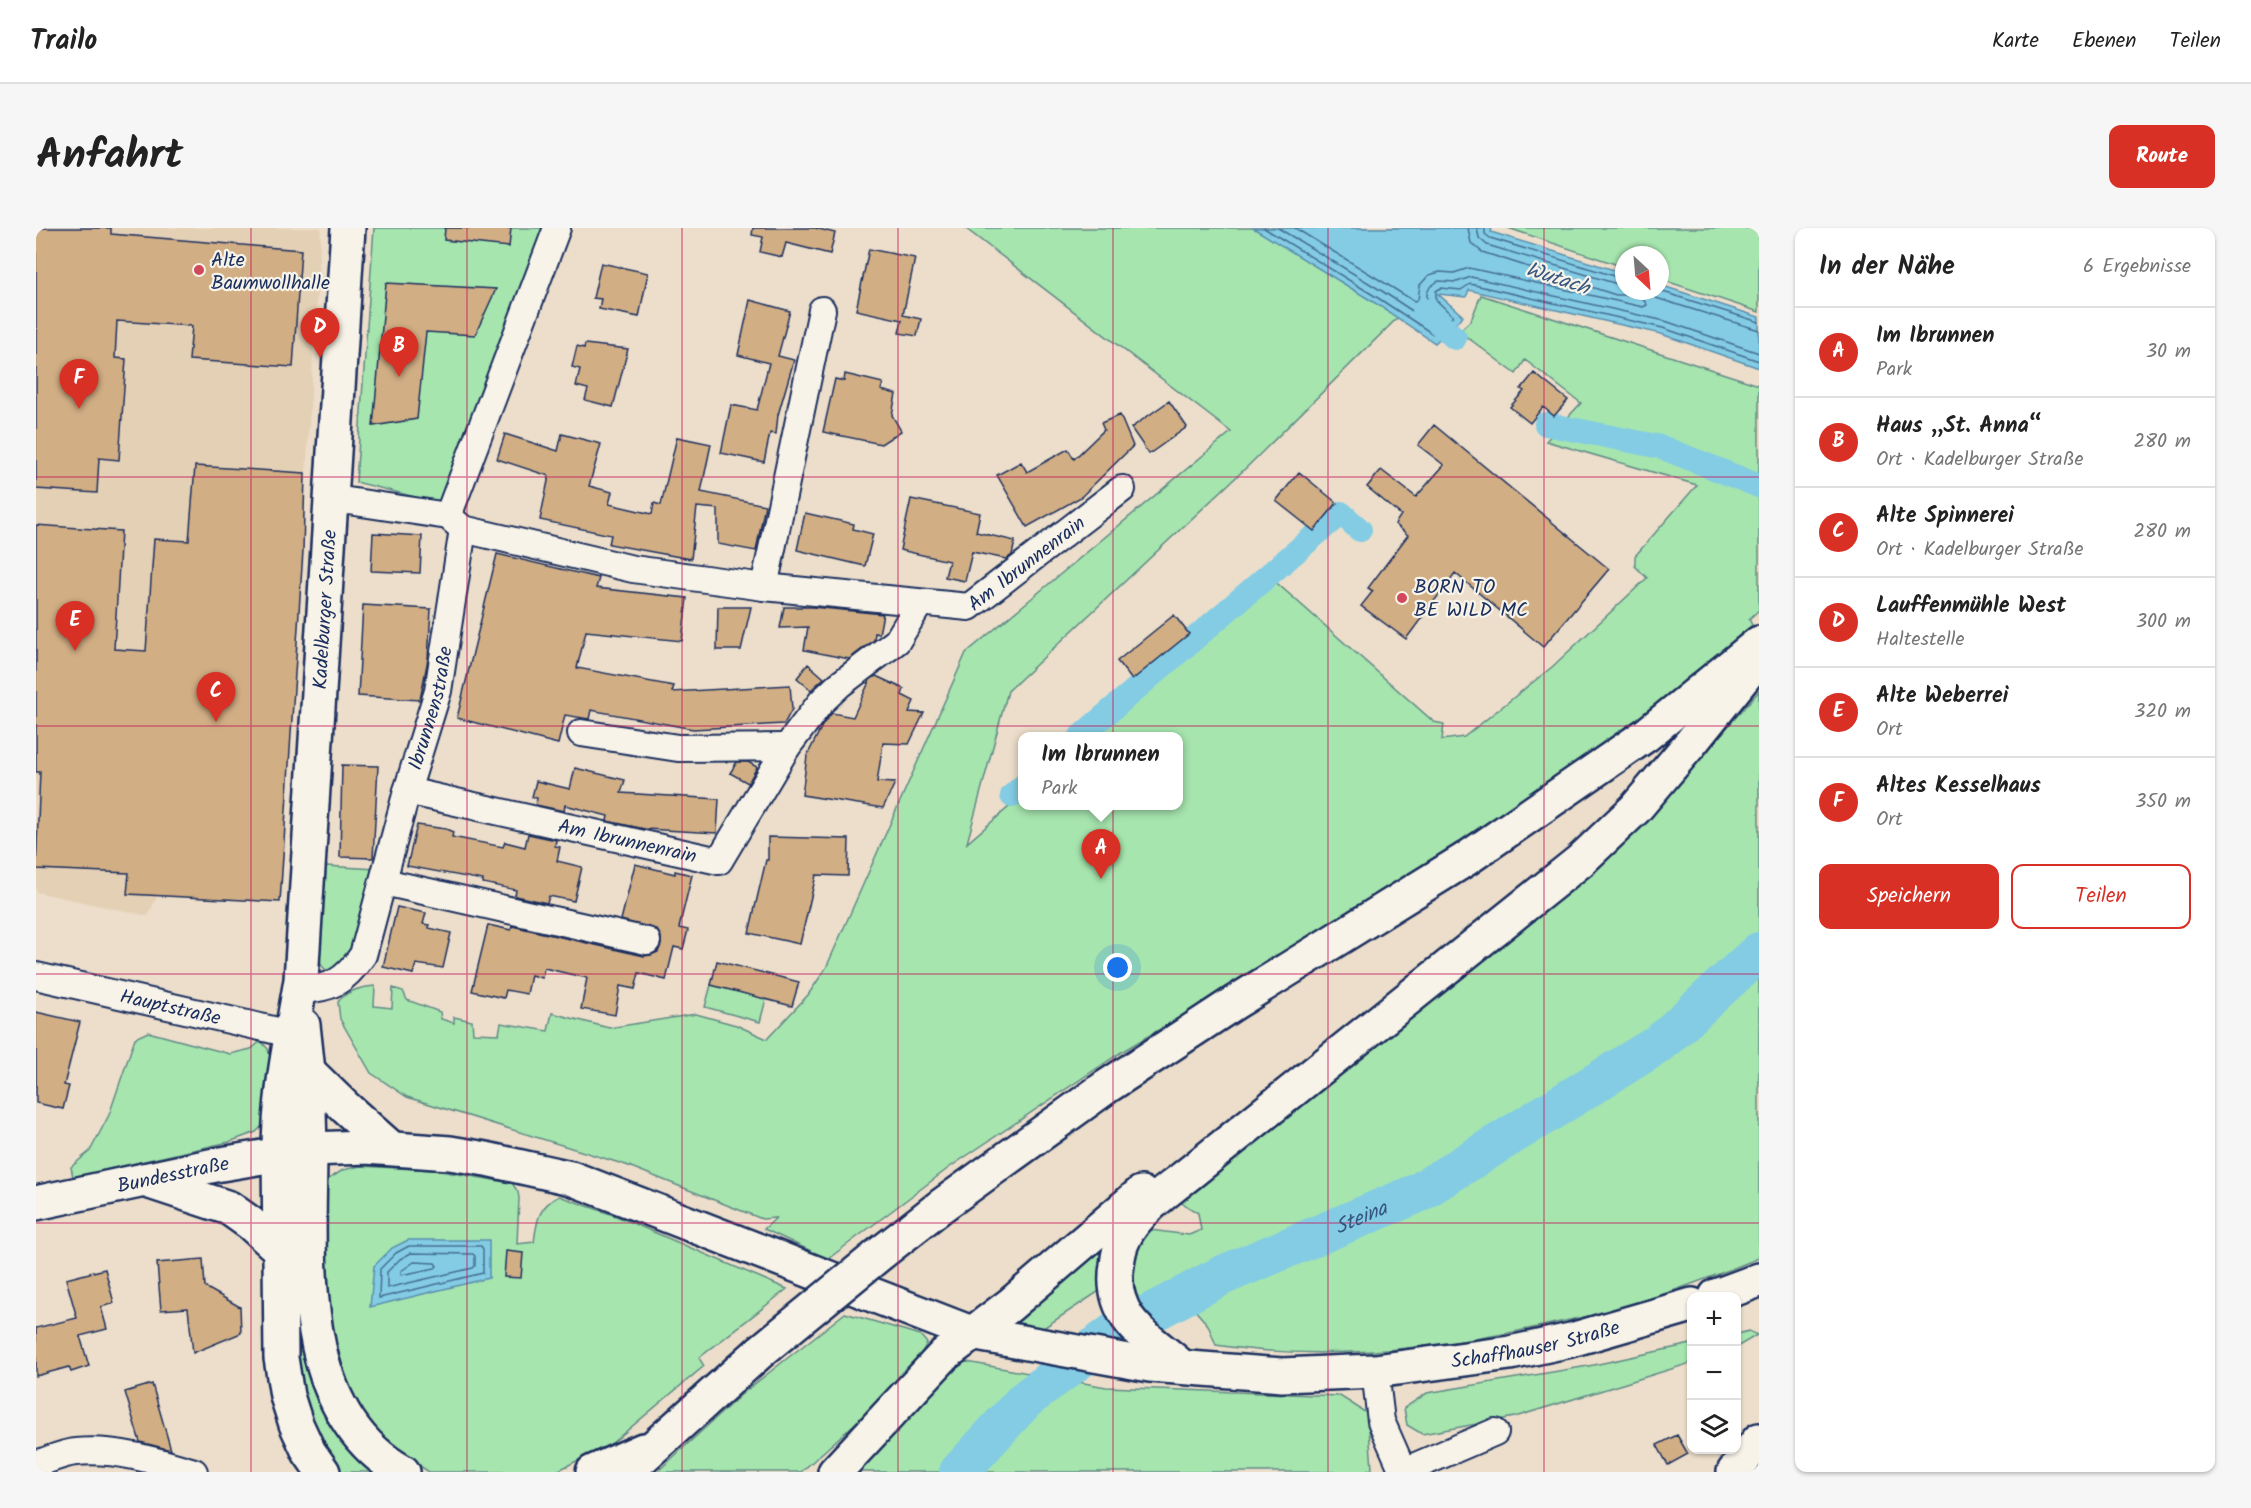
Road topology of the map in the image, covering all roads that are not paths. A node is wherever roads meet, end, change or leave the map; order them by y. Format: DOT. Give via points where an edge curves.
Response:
graph roads {
  1 [pos="348,228"];
  2 [pos="557,228"];
  3 [pos="822,310"];
  4 [pos="1122,489"];
  5 [pos="331,502"];
  6 [pos="456,523"];
  7 [pos="764,586"];
  8 [pos="920,603"];
  9 [pos="1759,643"];
  10 [pos="1759,657"];
  11 [pos="580,733"];
  12 [pos="787,747"];
  13 [pos="407,791"];
  14 [pos="384,882"];
  15 [pos="1519,908"];
  16 [pos="647,941"];
  17 [pos="36,976"];
  18 [pos="299,990"];
  19 [pos="298,1035"];
  20 [pos="308,1071"];
  21 [pos="391,1148"];
  22 [pos="295,1151"];
  23 [pos="144,1180"];
  24 [pos="36,1203"];
  25 [pos="280,1250"];
  26 [pos="1759,1280"];
  27 [pos="1727,1292"];
  28 [pos="1759,1306"];
  29 [pos="1741,1307"];
  30 [pos="1687,1308"];
  31 [pos="971,1333"];
  32 [pos="1166,1361"];
  33 [pos="1375,1371"];
  34 [pos="1495,1432"];
  35 [pos="1759,1440"];
  36 [pos="656,1444"];
  37 [pos="36,1464"];
  38 [pos="194,1472"];
  39 [pos="322,1472"];
  40 [pos="403,1472"];
  41 [pos="593,1472"];
  42 [pos="626,1472"];
  43 [pos="835,1472"];
  44 [pos="1402,1472"];
  45 [pos="1734,1472"];
  1 -- 5 [label="main road, Kadelburger Straße"];
  2 -- 6 [label="street, Ibrunnenstraße"];
  3 -- 7 [label="street"];
  4 -- 8 [label="street, Am Ibrunnenrain" via="969,607"];
  5 -- 6 [label="street, Am Ibrunnenrain" via="348,501"];
  5 -- 18 [label="main road, Kadelburger Straße"];
  6 -- 7 [label="street, Am Ibrunnenrain" via="633,568"];
  6 -- 13 [label="street, Ibrunnenstraße" via="438,691"];
  7 -- 8 [label="street, Am Ibrunnenrain"];
  8 -- 12 [label="street, Am Ibrunnenrain" via="897,641 821,702"];
  9 -- 36 [label="main road, bridge" via="1646,735 1466,859 1106,1087 941,1206 827,1296"];
  10 -- 15 [label="main road" via="1635,809 1580,861"];
  11 -- 12 [label="street" via="678,748"];
  12 -- 13 [label="street, Am Ibrunnenrain" via="719,861"];
  13 -- 14 [label="street, Ibrunnenstraße"];
  14 -- 16 [label="street"];
  14 -- 18 [label="street, Ibrunnenstraße" via="363,956 352,971 321,989"];
  15 -- 31 [label="main road" via="1399,988"];
  15 -- 32 [label="main road" via="1154,1202 1135,1223 1124,1238 1115,1278 1119,1298 1127,1317"];
  17 -- 19 [label="street, Hauptstraße"];
  18 -- 19 [label="main road, Kadelburger Straße"];
  19 -- 20 [label="main road, Kadelburger Straße"];
  19 -- 22 [label="main road, Kadelburger Straße" via="281,1100"];
  20 -- 21 [label="main road"];
  20 -- 22 [label="main road, Kadelburger Straße"];
  21 -- 22 [label="main road, Bundesstraße" via="347,1146"];
  21 -- 31 [label="main road, Bundesstraße" via="486,1159 571,1178"];
  22 -- 23 [label="main road, Bundesstraße"];
  22 -- 25 [label="main road"];
  22 -- 40 [label="main road" via="315,1332 324,1370 340,1405 363,1440"];
  23 -- 24 [label="main road, Bundesstraße"];
  23 -- 25 [label="main road" via="229,1208"];
  25 -- 39 [label="main road" via="281,1358 287,1396 296,1424"];
  26 -- 27 [label="main road"];
  28 -- 29 [label="main road"];
  30 -- 33 [label="main road, Schaffhauser Straße" via="1510,1353"];
  31 -- 32 [label="main road, Schaffhauser Straße"];
  31 -- 43 [label="main road" via="944,1355"];
  32 -- 33 [label="main road, Schaffhauser Straße" via="1282,1375"];
  33 -- 44 [label="street" via="1381,1422"];
  34 -- 44 [label="street"];
  35 -- 45 [label="main road"];
  36 -- 41 [label="main road"];
  36 -- 42 [label="main road"];
  37 -- 38 [label="street" via="73,1452 99,1451"];
}
